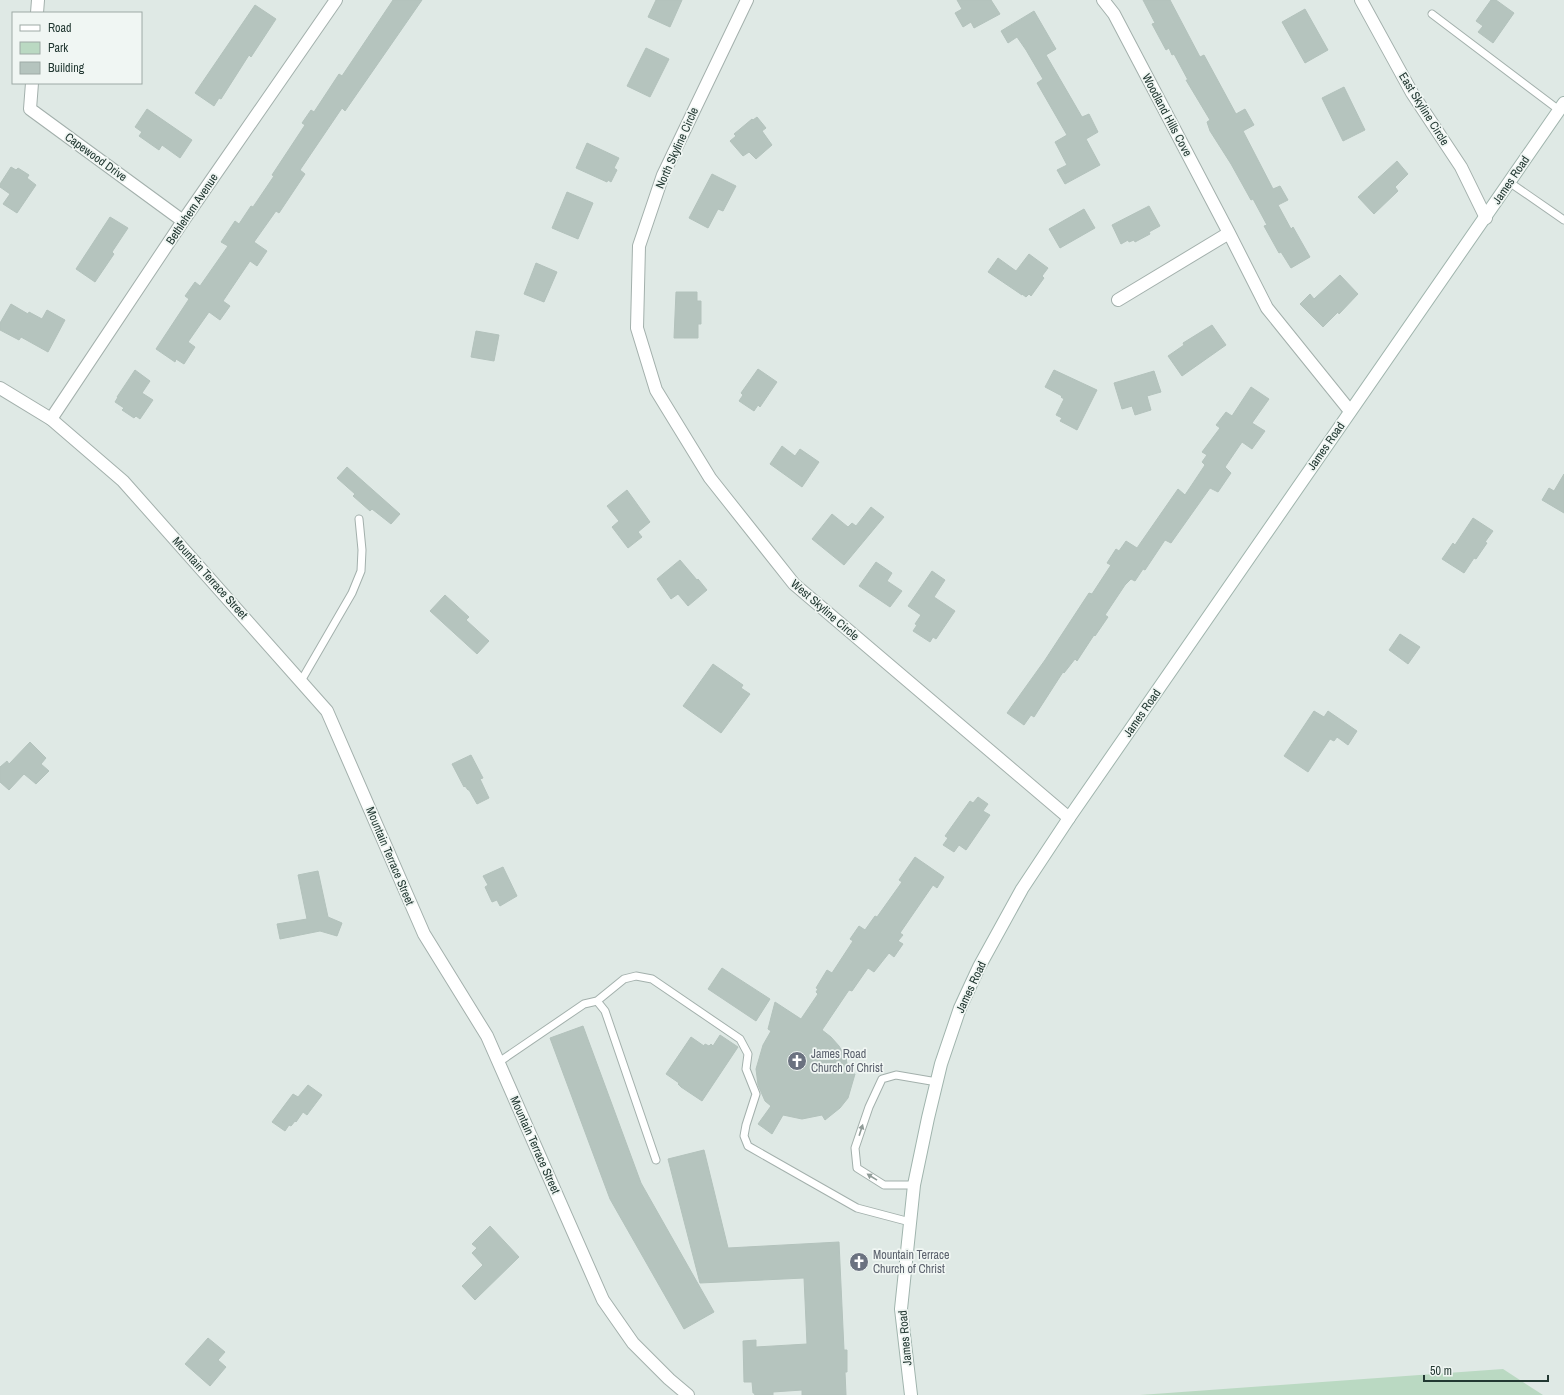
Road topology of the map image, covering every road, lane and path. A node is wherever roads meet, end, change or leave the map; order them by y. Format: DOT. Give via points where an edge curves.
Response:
graph roads {
  1 [pos="38,0"];
  2 [pos="336,0"];
  3 [pos="747,0"];
  4 [pos="1103,0"];
  5 [pos="1361,0"];
  6 [pos="37,12"];
  7 [pos="1432,14"];
  8 [pos="32,84"];
  9 [pos="1561,106"];
  10 [pos="1509,182"];
  11 [pos="1486,218"];
  12 [pos="1564,220"];
  13 [pos="183,222"];
  14 [pos="1229,233"];
  15 [pos="1118,300"];
  16 [pos="637,328"];
  17 [pos="0,388"];
  18 [pos="1350,411"];
  19 [pos="51,419"];
  20 [pos="359,519"];
  21 [pos="301,681"];
  22 [pos="1069,818"];
  23 [pos="597,1001"];
  24 [pos="499,1062"];
  25 [pos="937,1082"];
  26 [pos="656,1160"];
  27 [pos="914,1185"];
  28 [pos="910,1222"];
  29 [pos="688,1395"];
  30 [pos="910,1395"];
  1 -- 6 [label="street"];
  2 -- 13 [label="street, Bethlehem Avenue"];
  3 -- 16 [label="street, North Skyline Circle" via="663,175 639,246"];
  4 -- 14 [label="street, Woodland Hills Cove" via="1114,14"];
  5 -- 11 [label="street, East Skyline Circle" via="1412,93 1461,167"];
  7 -- 9 [label="lane"];
  8 -- 13 [label="street, Capewood Drive" via="30,109"];
  9 -- 10 [label="street, James Road"];
  10 -- 11 [label="street, James Road"];
  10 -- 12 [label="lane"];
  11 -- 18 [label="street, James Road"];
  13 -- 19 [label="street, Bethlehem Avenue"];
  14 -- 15 [label="street"];
  14 -- 18 [label="street, Woodland Hills Cove" via="1267,308"];
  16 -- 22 [label="street, West Skyline Circle" via="656,390 685,438 710,478 794,584"];
  17 -- 19 [label="street, Mountain Terrace Street"];
  18 -- 22 [label="street, James Road"];
  19 -- 21 [label="street, Mountain Terrace Street" via="123,481"];
  20 -- 21 [label="lane" via="361,571 352,593"];
  21 -- 24 [label="street, Mountain Terrace Street" via="327,711 424,934 487,1036"];
  22 -- 25 [label="street, James Road" via="1022,889 979,967 960,1008"];
  23 -- 24 [label="lane" via="584,1004"];
  23 -- 26 [label="lane" via="605,1011"];
  23 -- 28 [label="lane" via="624,979 636,976 652,979 740,1039 748,1054 746,1068 756,1094 744,1136 748,1146 857,1208"];
  24 -- 29 [label="street, Mountain Terrace Street" via="603,1300 633,1343 668,1379"];
  25 -- 27 [label="street, James Road"];
  27 -- 25 [label="lane, one-way" via="884,1185 857,1168 855,1148 869,1107 882,1080 896,1075"];
  27 -- 28 [label="street, James Road"];
  28 -- 30 [label="street, James Road" via="901,1309"];
}
